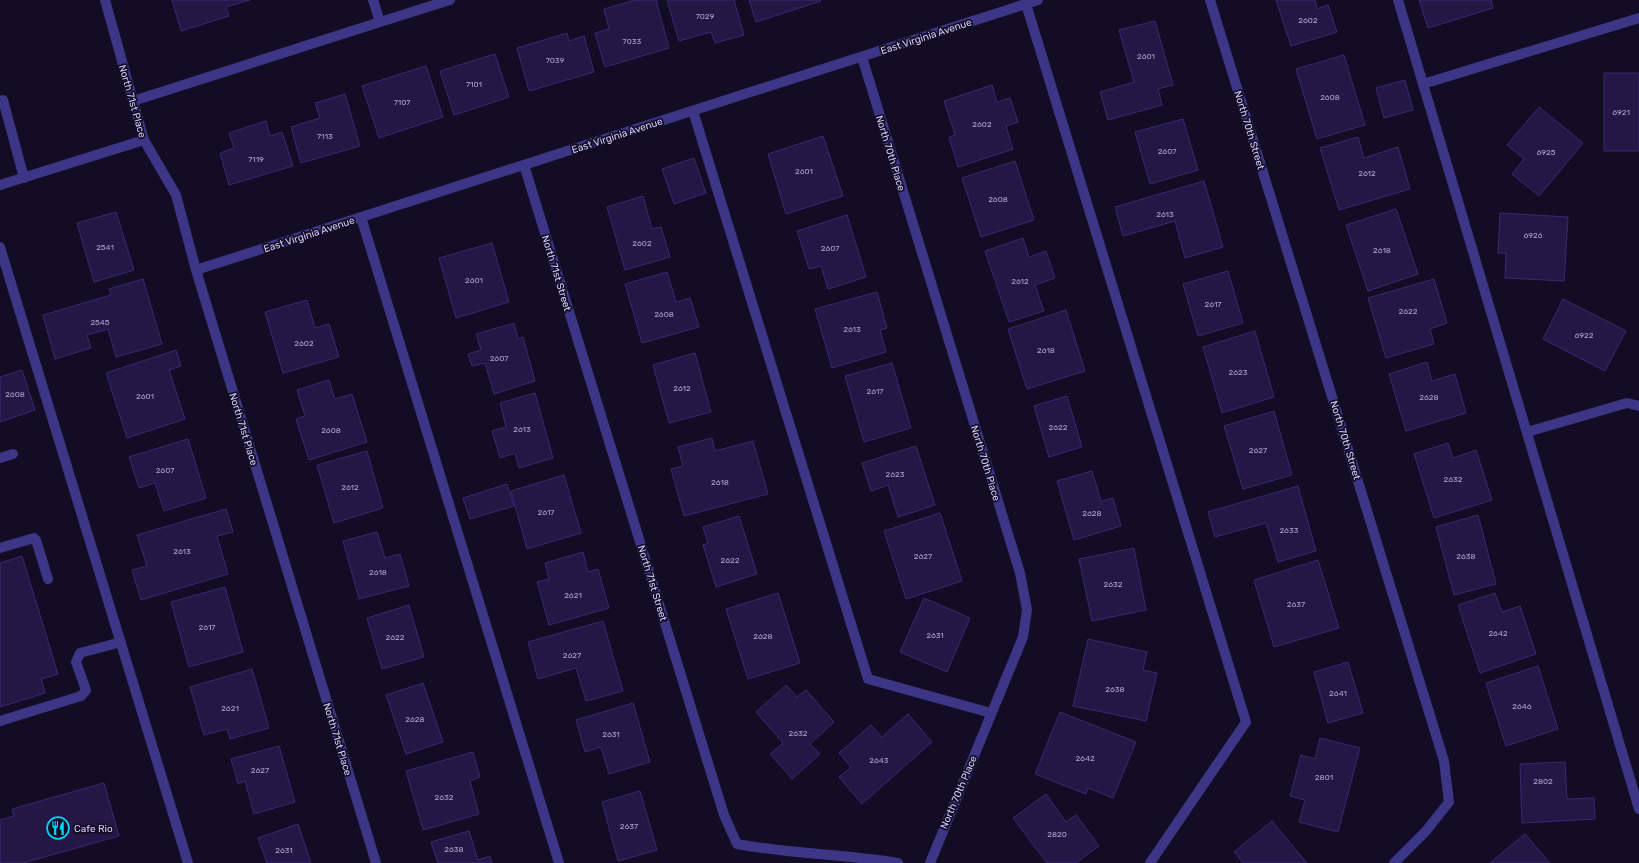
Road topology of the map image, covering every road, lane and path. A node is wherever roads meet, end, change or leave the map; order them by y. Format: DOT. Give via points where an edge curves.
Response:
graph roads {
  1 [pos="105,0"];
  2 [pos="373,0"];
  3 [pos="450,0"];
  4 [pos="1038,0"];
  5 [pos="1210,0"];
  6 [pos="1398,0"];
  7 [pos="1026,4"];
  8 [pos="1639,18"];
  9 [pos="380,22"];
  10 [pos="862,57"];
  11 [pos="1423,84"];
  12 [pos="3,100"];
  13 [pos="132,101"];
  14 [pos="693,111"];
  15 [pos="144,140"];
  16 [pos="524,165"];
  17 [pos="24,178"];
  18 [pos="0,185"];
  19 [pos="361,217"];
  20 [pos="0,247"];
  21 [pos="196,270"];
  22 [pos="1639,406"];
  23 [pos="1527,432"];
  24 [pos="13,454"];
  25 [pos="0,458"];
  26 [pos="0,548"];
  27 [pos="48,579"];
  28 [pos="121,642"];
  29 [pos="991,714"];
  30 [pos="0,721"];
  31 [pos="1639,809"];
  32 [pos="188,863"];
  33 [pos="376,863"];
  34 [pos="558,863"];
  35 [pos="898,863"];
  36 [pos="930,863"];
  37 [pos="1150,863"];
  38 [pos="1394,863"];
  1 -- 13 [label="street, North 71st Place"];
  2 -- 9 [label="street"];
  3 -- 9 [label="street"];
  4 -- 7 [label="street, East Virginia Avenue"];
  5 -- 38 [label="street, North 70th Street" via="1444,760 1449,802 1426,831"];
  6 -- 11 [label="street"];
  7 -- 10 [label="street, East Virginia Avenue"];
  7 -- 37 [label="street" via="1246,722"];
  8 -- 11 [label="street"];
  9 -- 13 [label="street"];
  10 -- 14 [label="street, East Virginia Avenue"];
  10 -- 29 [label="street, North 70th Place" via="1020,573 1027,610 1023,637"];
  11 -- 23 [label="street"];
  12 -- 17 [label="street"];
  13 -- 15 [label="street, North 71st Place"];
  14 -- 16 [label="street, East Virginia Avenue"];
  14 -- 29 [label="street" via="868,679"];
  15 -- 17 [label="street"];
  15 -- 21 [label="street, North 71st Place" via="176,195"];
  16 -- 19 [label="street, East Virginia Avenue"];
  16 -- 35 [label="street, North 71st Street" via="722,807 737,844 767,850"];
  17 -- 18 [label="street"];
  19 -- 21 [label="street, East Virginia Avenue"];
  19 -- 34 [label="street"];
  20 -- 28 [label="street"];
  21 -- 33 [label="street, North 71st Place"];
  22 -- 23 [label="street" via="1627,403"];
  23 -- 31 [label="street"];
  24 -- 25 [label="street"];
  26 -- 27 [label="street" via="34,538"];
  28 -- 30 [label="street" via="80,653 76,662 86,690 81,696"];
  28 -- 32 [label="street"];
  29 -- 36 [label="street, North 70th Place"];
}
